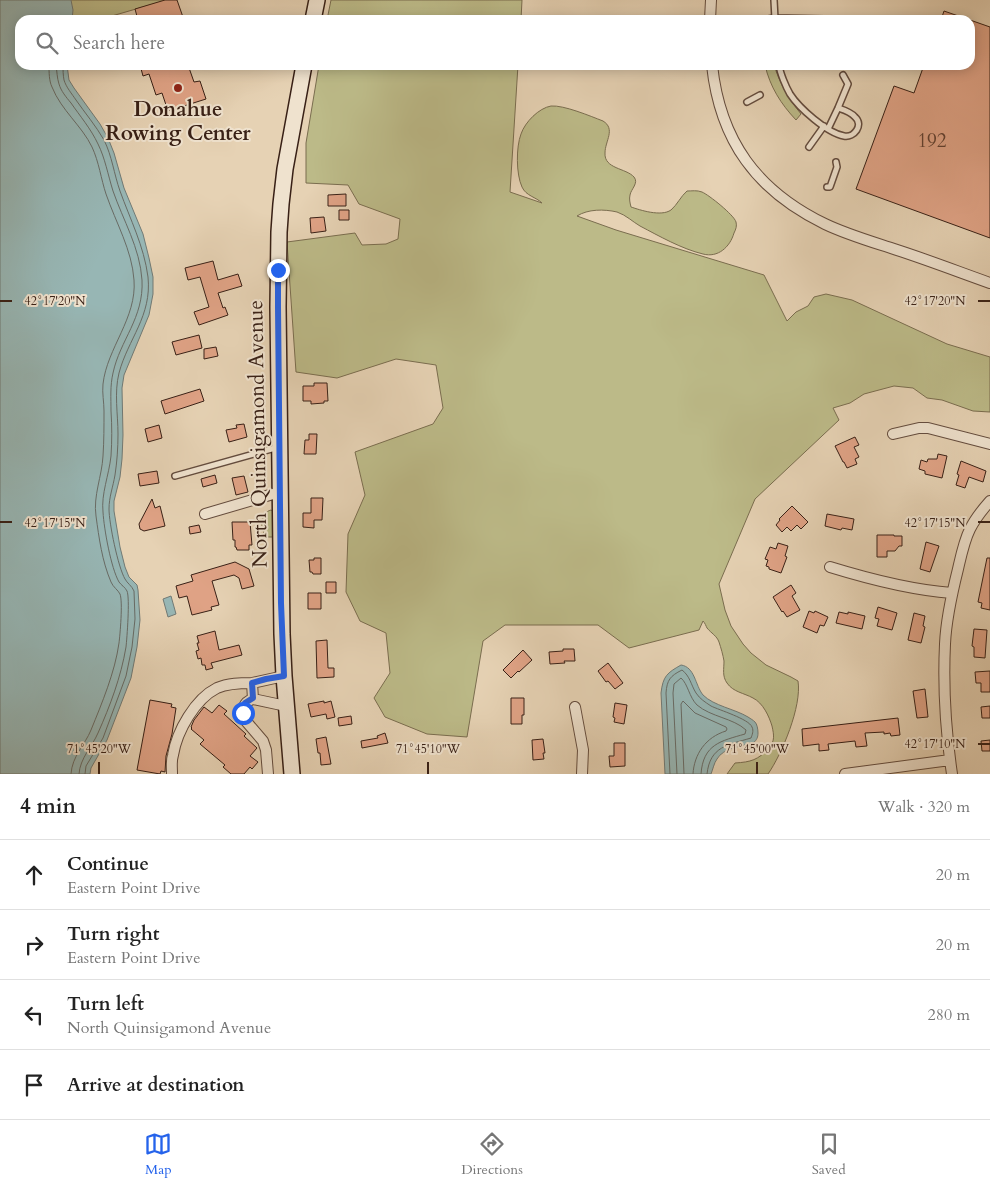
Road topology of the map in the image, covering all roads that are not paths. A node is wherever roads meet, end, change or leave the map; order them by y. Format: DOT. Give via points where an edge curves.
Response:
graph roads {
  1 [pos="317,0"];
  2 [pos="711,0"];
  3 [pos="774,0"];
  4 [pos="314,15"];
  5 [pos="710,15"];
  6 [pos="775,15"];
  7 [pos="303,70"];
  8 [pos="713,70"];
  9 [pos="779,70"];
  10 [pos="843,74"];
  11 [pos="760,95"];
  12 [pos="747,102"];
  13 [pos="838,108"];
  14 [pos="826,128"];
  15 [pos="809,147"];
  16 [pos="836,162"];
  17 [pos="827,188"];
  18 [pos="990,283"];
  19 [pos="893,434"];
  20 [pos="990,444"];
  21 [pos="279,447"];
  22 [pos="175,476"];
  23 [pos="280,492"];
  24 [pos="990,501"];
  25 [pos="205,514"];
  26 [pos="830,567"];
  27 [pos="952,594"];
  28 [pos="284,676"];
  29 [pos="252,683"];
  30 [pos="253,698"];
  31 [pos="286,706"];
  32 [pos="575,707"];
  33 [pos="950,760"];
  34 [pos="265,772"];
  35 [pos="172,774"];
  36 [pos="292,774"];
  37 [pos="582,774"];
  38 [pos="845,774"];
  39 [pos="952,774"];
  1 -- 4 [label="main road"];
  2 -- 5 [label="street"];
  3 -- 6 [label="lane"];
  7 -- 21 [label="main road, North Quinsigamond Avenue" via="285,170 280,222"];
  8 -- 18 [label="street" via="720,108 732,139 752,169 779,196 810,216 850,234"];
  9 -- 14 [label="lane" via="790,94 813,120"];
  10 -- 13 [label="lane" via="848,84"];
  11 -- 12 [label="lane"];
  13 -- 14 [label="lane"];
  13 -- 14 [label="lane" via="857,118 859,123 855,133 845,137"];
  14 -- 15 [label="lane"];
  16 -- 17 [label="lane" via="835,174"];
  19 -- 20 [label="street" via="928,428"];
  21 -- 22 [label="lane"];
  21 -- 23 [label="main road, North Quinsigamond Avenue"];
  23 -- 25 [label="street"];
  23 -- 28 [label="main road, North Quinsigamond Avenue"];
  24 -- 27 [label="street" via="970,530"];
  26 -- 27 [label="street"];
  27 -- 33 [label="street" via="945,643"];
  28 -- 29 [label="street"];
  28 -- 31 [label="main road, North Quinsigamond Avenue"];
  29 -- 30 [label="street"];
  29 -- 35 [label="street" via="228,684 218,688 195,708 178,738"];
  30 -- 31 [label="street"];
  30 -- 34 [label="street" via="244,705 243,717 263,741"];
  31 -- 36 [label="main road, North Quinsigamond Avenue"];
  32 -- 37 [label="street" via="583,750"];
  33 -- 38 [label="street"];
  33 -- 39 [label="street"];
}
